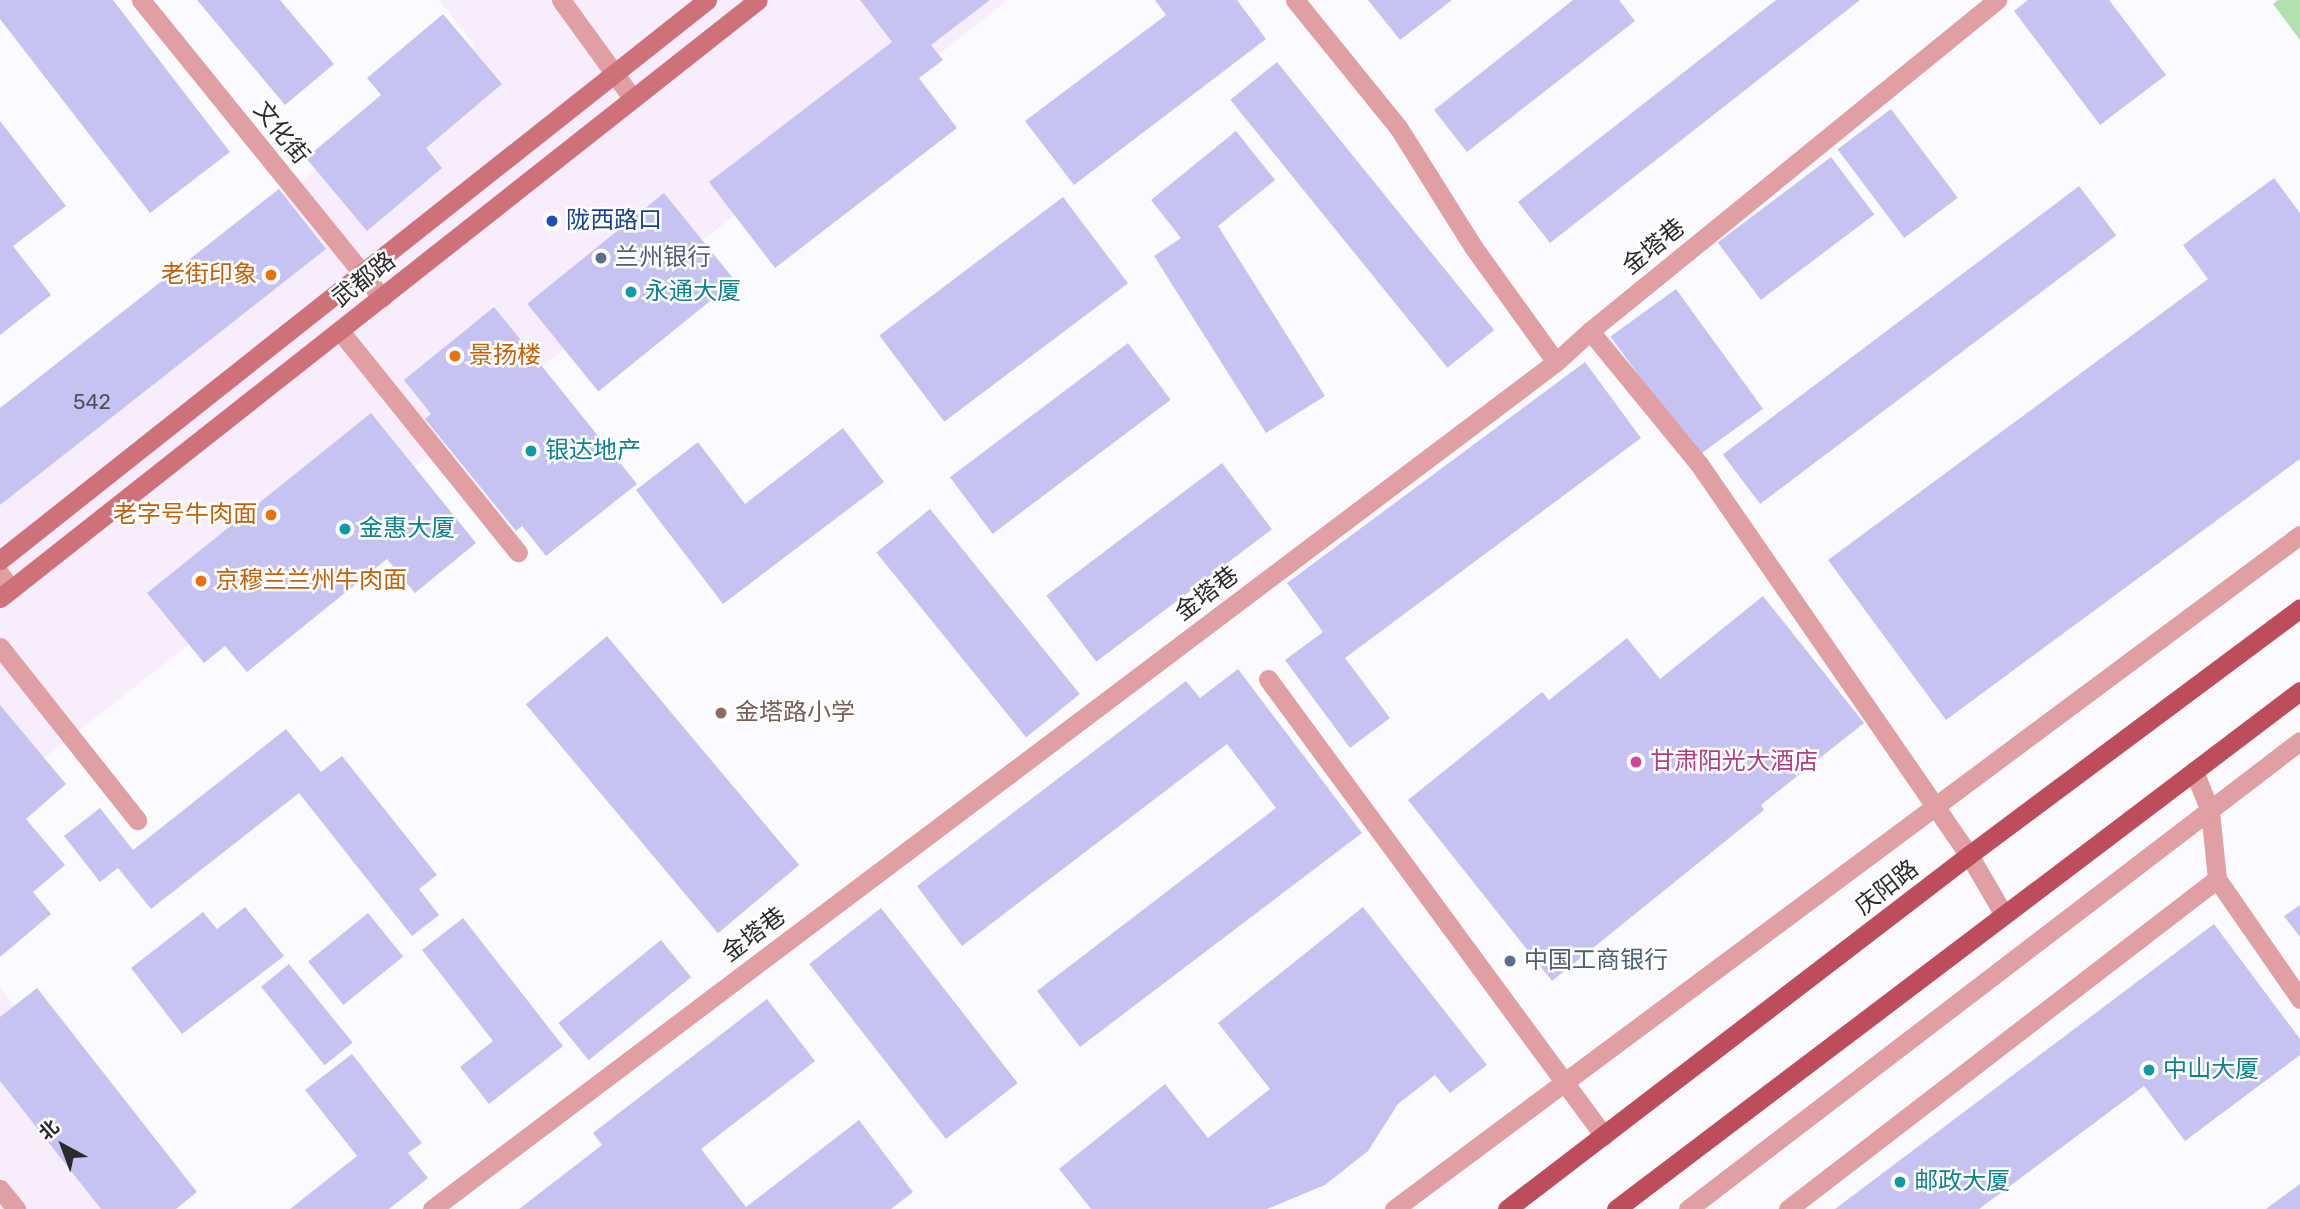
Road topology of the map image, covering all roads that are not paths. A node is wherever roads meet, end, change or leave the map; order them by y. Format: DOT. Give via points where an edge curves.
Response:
graph roads {
  1 [pos="141,0"];
  2 [pos="561,0"];
  3 [pos="707,0"];
  4 [pos="758,0"];
  5 [pos="1295,0"];
  6 [pos="1997,0"];
  7 [pos="613,75"];
  8 [pos="633,99"];
  9 [pos="363,273"];
  10 [pos="382,298"];
  11 [pos="340,331"];
  12 [pos="1590,331"];
  13 [pos="1556,362"];
  14 [pos="2300,535"];
  15 [pos="518,552"];
  16 [pos="0,560"];
  17 [pos="4,587"];
  18 [pos="2300,608"];
  19 [pos="0,647"];
  20 [pos="1268,679"];
  21 [pos="2300,691"];
  22 [pos="2300,741"];
  23 [pos="2194,771"];
  24 [pos="1935,806"];
  25 [pos="2210,811"];
  26 [pos="137,820"];
  27 [pos="1969,855"];
  28 [pos="2217,879"];
  29 [pos="2004,915"];
  30 [pos="2300,999"];
  31 [pos="1564,1082"];
  32 [pos="1604,1136"];
  33 [pos="0,1189"];
  34 [pos="16,1209"];
  35 [pos="432,1209"];
  36 [pos="1394,1209"];
  37 [pos="1507,1209"];
  38 [pos="1616,1209"];
  39 [pos="1688,1209"];
  40 [pos="1788,1209"];
  1 -- 9 [label="street, 文化街"];
  2 -- 7 [label="street"];
  3 -- 7 [label="main road, 武都路"];
  4 -- 8 [label="main road, 武都路"];
  5 -- 13 [label="street" via="1398,127 1474,248"];
  6 -- 12 [label="street, 金塔巷"];
  7 -- 8 [label="street"];
  7 -- 9 [label="main road, 武都路"];
  8 -- 10 [label="main road, 武都路"];
  9 -- 10 [label="street, 文化街"];
  9 -- 16 [label="main road, 武都路"];
  10 -- 11 [label="main road, 武都路"];
  11 -- 15 [label="street"];
  11 -- 17 [label="main road, 武都路"];
  12 -- 13 [label="street, 金塔巷"];
  12 -- 24 [label="street" via="1699,464"];
  13 -- 35 [label="street, 金塔巷"];
  14 -- 24 [label="street"];
  18 -- 27 [label="main road, 庆阳路"];
  19 -- 26 [label="street"];
  20 -- 31 [label="street"];
  21 -- 23 [label="main road"];
  22 -- 25 [label="street"];
  23 -- 25 [label="street"];
  23 -- 29 [label="main road"];
  24 -- 27 [label="street"];
  24 -- 31 [label="street"];
  25 -- 28 [label="street"];
  25 -- 39 [label="street"];
  27 -- 29 [label="street"];
  27 -- 32 [label="main road, 庆阳路"];
  28 -- 30 [label="street"];
  28 -- 40 [label="street"];
  29 -- 38 [label="main road"];
  31 -- 32 [label="street"];
  31 -- 36 [label="street"];
  32 -- 37 [label="main road, 庆阳路"];
  33 -- 34 [label="street"];
}
